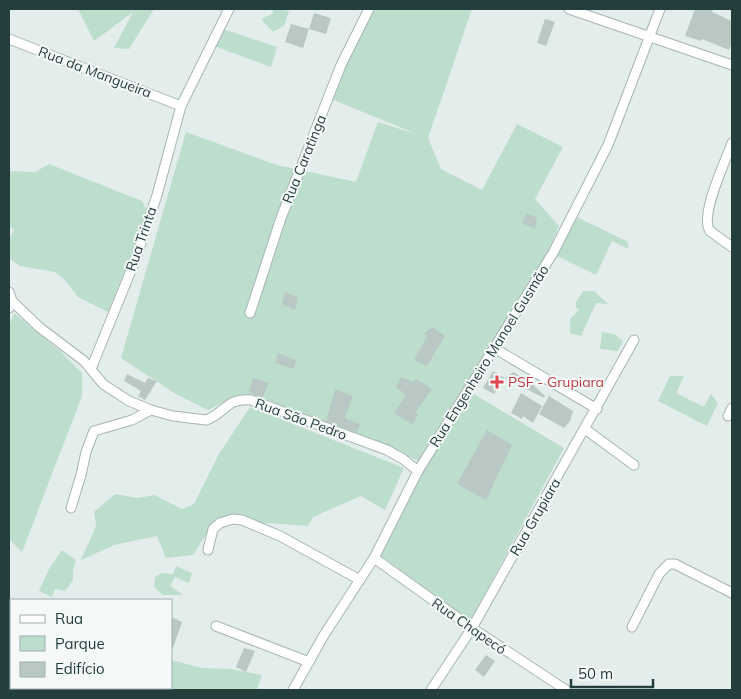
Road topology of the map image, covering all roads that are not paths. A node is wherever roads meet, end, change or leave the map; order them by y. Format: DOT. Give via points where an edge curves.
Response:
graph roads {
  1 [pos="229,9"];
  2 [pos="369,9"];
  3 [pos="569,9"];
  4 [pos="660,9"];
  5 [pos="650,37"];
  6 [pos="9,39"];
  7 [pos="732,65"];
  8 [pos="181,106"];
  9 [pos="732,143"];
  10 [pos="732,247"];
  11 [pos="10,300"];
  12 [pos="250,313"];
  13 [pos="634,340"];
  14 [pos="494,348"];
  15 [pos="91,369"];
  16 [pos="597,409"];
  17 [pos="151,410"];
  18 [pos="585,430"];
  19 [pos="634,465"];
  20 [pos="418,471"];
  21 [pos="71,508"];
  22 [pos="208,550"];
  23 [pos="374,558"];
  24 [pos="360,580"];
  25 [pos="732,594"];
  26 [pos="216,626"];
  27 [pos="632,627"];
  28 [pos="472,628"];
  29 [pos="309,662"];
  30 [pos="293,690"];
  31 [pos="431,690"];
  32 [pos="566,690"];
  1 -- 8 [label="street, Rua Trinta"];
  2 -- 12 [label="street, Rua Caratinga" via="342,65 281,218"];
  3 -- 5 [label="street"];
  4 -- 5 [label="street, Rua Engenheiro Manoel Gusmão"];
  5 -- 7 [label="street"];
  5 -- 14 [label="street, Rua Engenheiro Manoel Gusmão" via="608,145 576,210"];
  6 -- 8 [label="street, Rua da Mangueira"];
  8 -- 15 [label="street, Rua Trinta" via="136,258"];
  9 -- 10 [label="street" via="708,207 708,228"];
  11 -- 15 [label="street, Rua São Pedro"];
  13 -- 16 [label="street, Rua Grupiara"];
  14 -- 16 [label="street"];
  14 -- 20 [label="street, Rua Engenheiro Manoel Gusmão"];
  15 -- 17 [label="street, Rua São Pedro" via="104,384 129,401"];
  16 -- 18 [label="street, Rua Grupiara"];
  17 -- 20 [label="street, Rua São Pedro" via="206,420 236,400 251,400 387,450"];
  17 -- 21 [label="street" via="132,420 94,430"];
  18 -- 19 [label="street"];
  18 -- 28 [label="street, Rua Grupiara"];
  20 -- 23 [label="street, Rua Engenheiro Manoel Gusmão"];
  22 -- 24 [label="street" via="214,529 220,523 242,520 280,536"];
  23 -- 24 [label="street, Rua Engenheiro Manoel Gusmão"];
  23 -- 28 [label="street, Rua Chapecó"];
  24 -- 29 [label="street, Rua Engenheiro Manoel Gusmão"];
  25 -- 27 [label="street" via="675,564 669,564 659,574"];
  26 -- 29 [label="street"];
  28 -- 31 [label="street, Rua Grupiara"];
  28 -- 32 [label="street, Rua Chapecó"];
  29 -- 30 [label="street, Rua Engenheiro Manoel Gusmão"];
}
